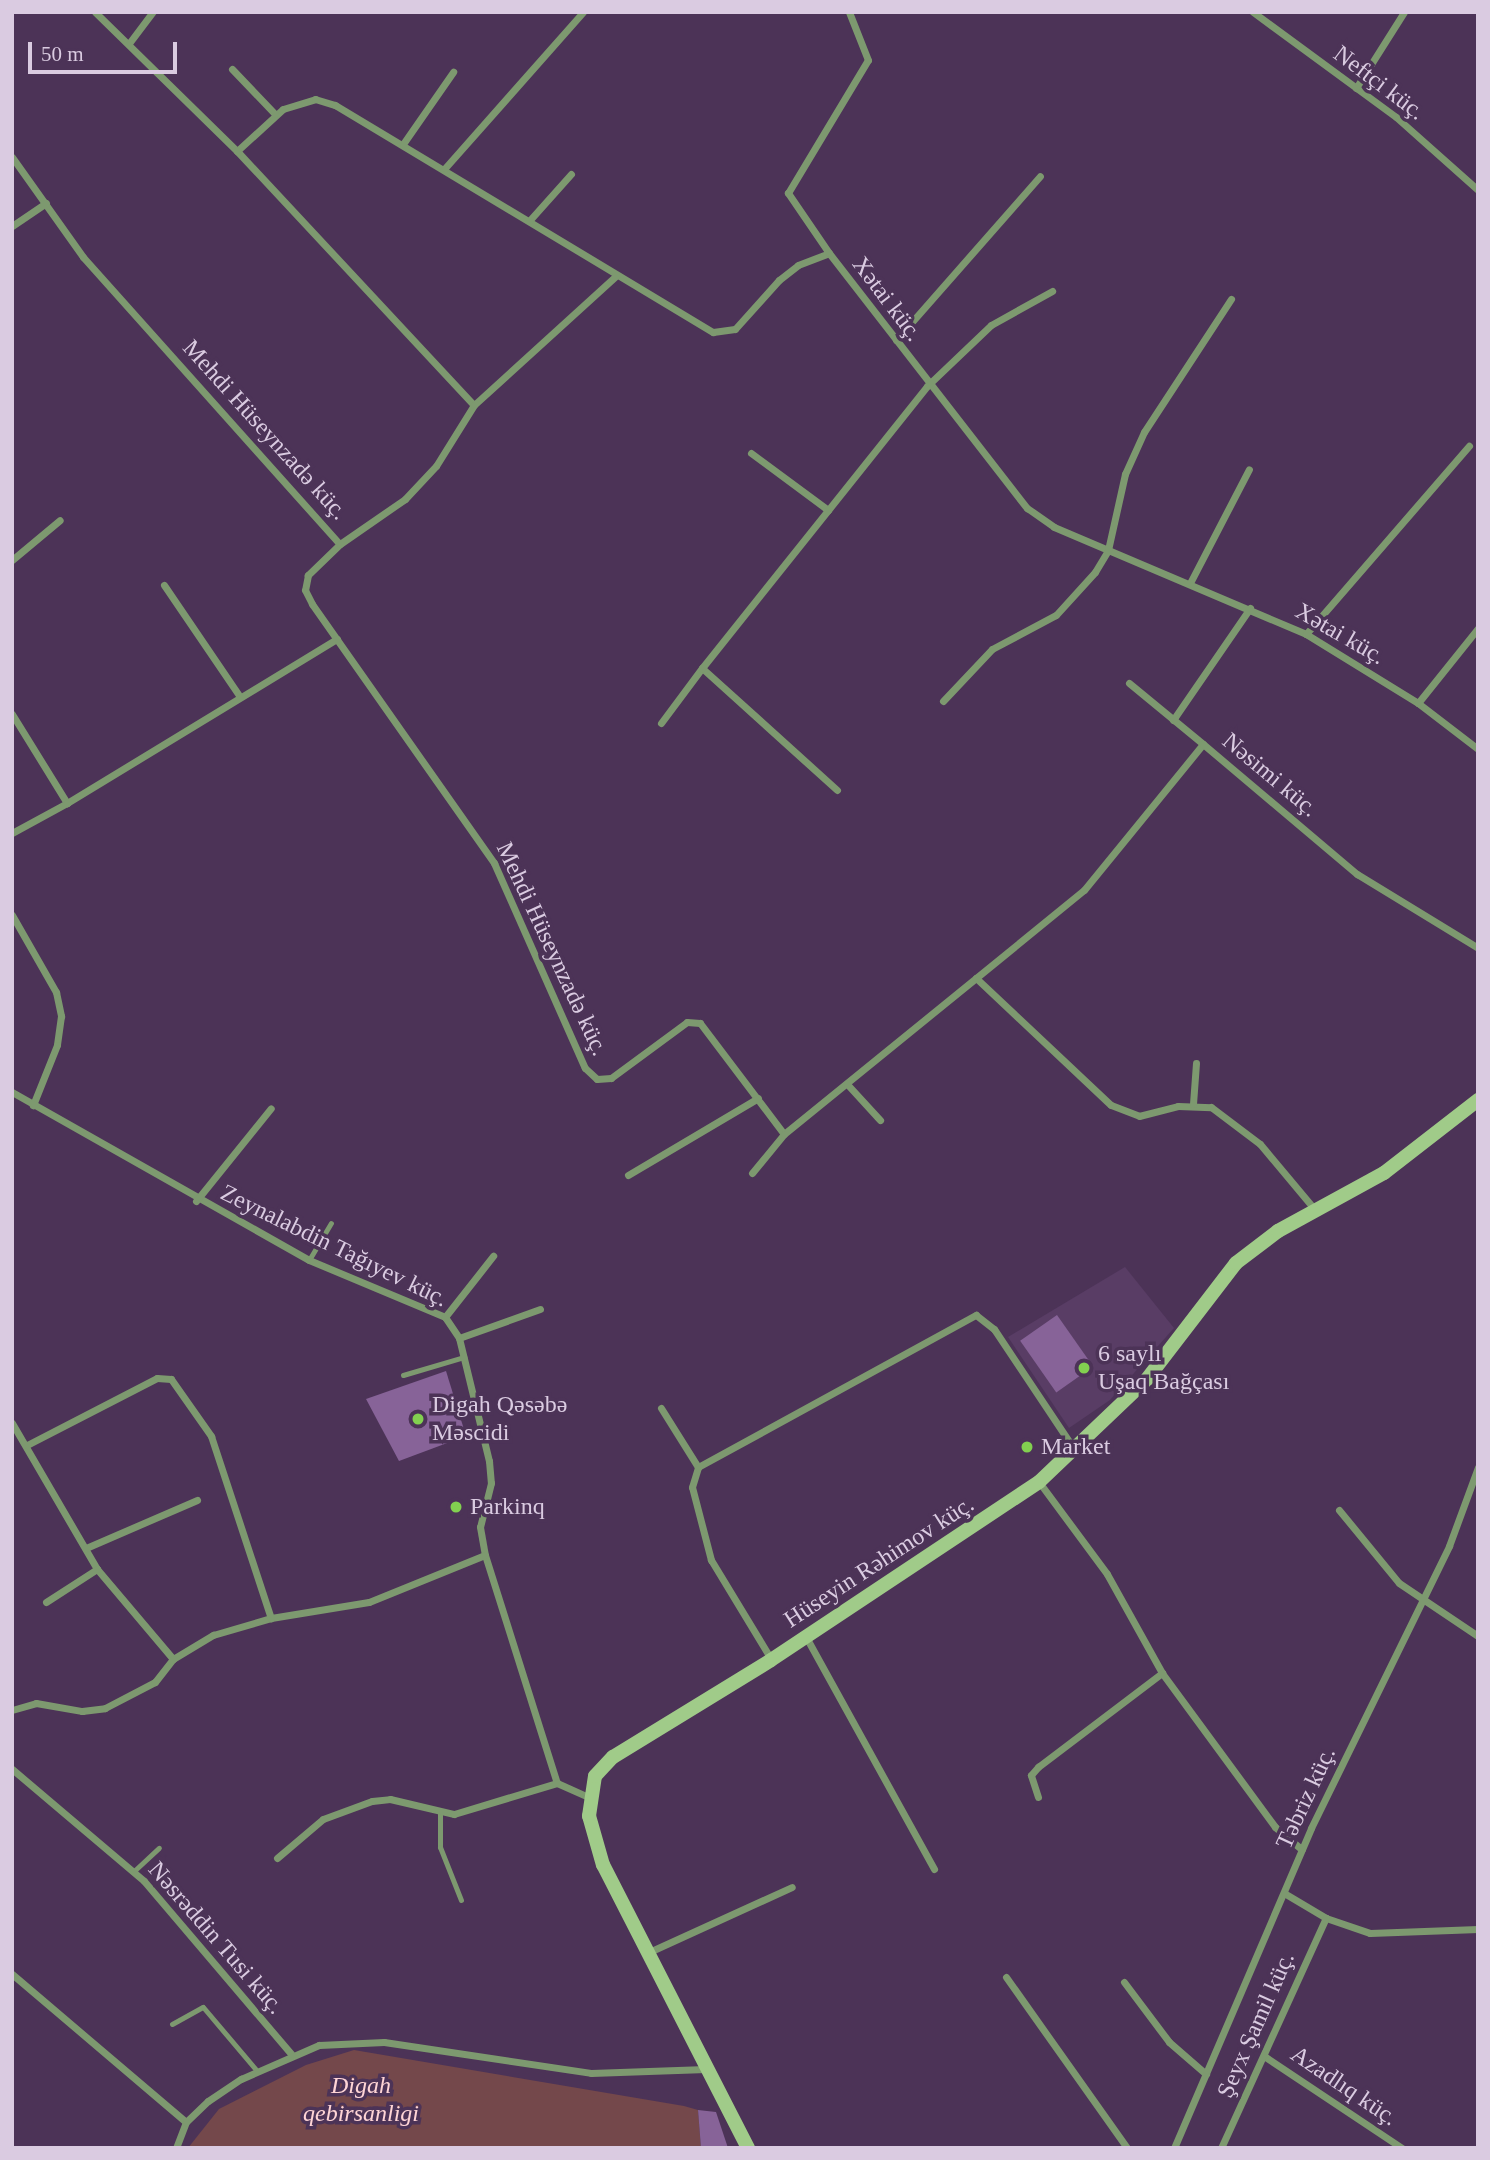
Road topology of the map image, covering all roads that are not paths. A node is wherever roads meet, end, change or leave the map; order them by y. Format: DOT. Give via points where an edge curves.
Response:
graph roads {
  1 [pos="94,12"];
  2 [pos="153,12"];
  3 [pos="583,12"];
  4 [pos="849,12"];
  5 [pos="1253,12"];
  6 [pos="1404,12"];
  7 [pos="130,42"];
  8 [pos="232,69"];
  9 [pos="453,72"];
  10 [pos="1356,88"];
  11 [pos="275,114"];
  12 [pos="403,144"];
  13 [pos="237,151"];
  14 [pos="12,156"];
  15 [pos="445,168"];
  16 [pos="571,174"];
  17 [pos="1040,176"];
  18 [pos="1478,190"];
  19 [pos="46,203"];
  20 [pos="529,220"];
  21 [pos="12,226"];
  22 [pos="829,253"];
  23 [pos="617,275"];
  24 [pos="1052,291"];
  25 [pos="1231,299"];
  26 [pos="896,340"];
  27 [pos="927,386"];
  28 [pos="474,405"];
  29 [pos="1469,446"];
  30 [pos="751,453"];
  31 [pos="1249,469"];
  32 [pos="828,510"];
  33 [pos="60,520"];
  34 [pos="340,544"];
  35 [pos="1108,550"];
  36 [pos="12,560"];
  37 [pos="1190,583"];
  38 [pos="164,585"];
  39 [pos="1250,608"];
  40 [pos="1478,628"];
  41 [pos="1306,634"];
  42 [pos="337,639"];
  43 [pos="702,668"];
  44 [pos="1129,683"];
  45 [pos="240,697"];
  46 [pos="943,701"];
  47 [pos="1418,704"];
  48 [pos="12,713"];
  49 [pos="1173,720"];
  50 [pos="661,723"];
  51 [pos="1203,744"];
  52 [pos="1478,749"];
  53 [pos="837,790"];
  54 [pos="67,803"];
  55 [pos="12,834"];
  56 [pos="12,915"];
  57 [pos="1478,948"];
  58 [pos="976,978"];
  59 [pos="1196,1063"];
  60 [pos="847,1084"];
  61 [pos="12,1092"];
  62 [pos="758,1098"];
  63 [pos="1478,1100"];
  64 [pos="1193,1104"];
  65 [pos="33,1105"];
  66 [pos="271,1108"];
  67 [pos="880,1120"];
  68 [pos="784,1134"];
  69 [pos="752,1173"];
  70 [pos="628,1175"];
  71 [pos="196,1201"];
  72 [pos="1317,1212"];
  73 [pos="331,1223"];
  74 [pos="494,1256"];
  75 [pos="309,1260"];
  76 [pos="540,1309"];
  77 [pos="445,1317"];
  78 [pos="459,1338"];
  79 [pos="464,1357"];
  80 [pos="403,1375"];
  81 [pos="661,1409"];
  82 [pos="12,1423"];
  83 [pos="27,1445"];
  84 [pos="1076,1451"];
  85 [pos="698,1467"];
  86 [pos="1478,1467"];
  87 [pos="1039,1482"];
  88 [pos="197,1500"];
  89 [pos="1339,1510"];
  90 [pos="86,1548"];
  91 [pos="485,1555"];
  92 [pos="97,1569"];
  93 [pos="1424,1597"];
  94 [pos="46,1602"];
  95 [pos="271,1618"];
  96 [pos="1478,1636"];
  97 [pos="806,1637"];
  98 [pos="173,1659"];
  99 [pos="771,1660"];
  100 [pos="1162,1674"];
  101 [pos="12,1710"];
  102 [pos="12,1769"];
  103 [pos="556,1783"];
  104 [pos="588,1797"];
  105 [pos="1038,1797"];
  106 [pos="440,1812"];
  107 [pos="159,1848"];
  108 [pos="1302,1850"];
  109 [pos="277,1858"];
  110 [pos="934,1869"];
  111 [pos="134,1871"];
  112 [pos="792,1887"];
  113 [pos="1284,1893"];
  114 [pos="461,1900"];
  115 [pos="1325,1919"];
  116 [pos="1477,1931"];
  117 [pos="647,1954"];
  118 [pos="12,1974"];
  119 [pos="1006,1977"];
  120 [pos="1124,1982"];
  121 [pos="172,2024"];
  122 [pos="291,2054"];
  123 [pos="1264,2056"];
  124 [pos="708,2068"];
  125 [pos="257,2071"];
  126 [pos="1206,2074"];
  127 [pos="186,2122"];
  128 [pos="176,2148"];
  129 [pos="748,2148"];
  130 [pos="1127,2148"];
  131 [pos="1174,2148"];
  132 [pos="1221,2148"];
  133 [pos="1402,2148"];
  1 -- 7 [label="street"];
  2 -- 7 [label="street"];
  3 -- 15 [label="street"];
  4 -- 22 [label="street" via="868,60 788,193"];
  5 -- 10 [label="street, Neftçi küç."];
  6 -- 10 [label="street"];
  7 -- 13 [label="street"];
  8 -- 11 [label="street"];
  9 -- 12 [label="street"];
  10 -- 18 [label="street, Neftçi küç."];
  11 -- 12 [label="street, Xətai küç." via="315,99 335,104"];
  11 -- 13 [label="street, Xətai küç."];
  12 -- 15 [label="street, Xətai küç."];
  13 -- 28 [label="street"];
  14 -- 19 [label="street, Mehdi Hüseynzadə küç."];
  15 -- 20 [label="street, Xətai küç."];
  16 -- 20 [label="street"];
  17 -- 26 [label="street"];
  19 -- 21 [label="street"];
  19 -- 34 [label="street, Mehdi Hüseynzadə küç." via="83,257"];
  20 -- 23 [label="street, Xətai küç."];
  22 -- 23 [label="street, Xətai küç." via="797,265 723,335"];
  22 -- 26 [label="street, Xətai küç."];
  23 -- 28 [label="street"];
  24 -- 27 [label="street" via="991,325"];
  25 -- 35 [label="street" via="1138,443 1125,474"];
  26 -- 27 [label="street, Xətai küç."];
  27 -- 32 [label="street"];
  27 -- 35 [label="street, Xətai küç." via="1027,508 1054,527"];
  28 -- 34 [label="street" via="422,483 379,522"];
  29 -- 41 [label="street"];
  30 -- 32 [label="street"];
  31 -- 37 [label="street"];
  32 -- 43 [label="street"];
  33 -- 36 [label="street"];
  34 -- 42 [label="street, Mehdi Hüseynzadə küç." via="308,575 305,590"];
  35 -- 37 [label="street, Xətai küç."];
  35 -- 46 [label="street" via="1056,615 992,649"];
  37 -- 39 [label="street, Xətai küç."];
  38 -- 45 [label="street"];
  39 -- 41 [label="street, Xətai küç."];
  39 -- 49 [label="street"];
  40 -- 47 [label="street"];
  41 -- 47 [label="street, Xətai küç."];
  42 -- 45 [label="street"];
  42 -- 62 [label="street, Mehdi Hüseynzadə küç." via="494,863 585,1068 597,1079 611,1078 687,1023 700,1023"];
  43 -- 50 [label="street"];
  43 -- 53 [label="street"];
  44 -- 49 [label="street"];
  45 -- 54 [label="street"];
  47 -- 52 [label="street, Xətai küç."];
  48 -- 54 [label="street"];
  49 -- 51 [label="street"];
  51 -- 57 [label="street, Nəsimi küç." via="1357,874"];
  51 -- 58 [label="street, Nəsimi küç." via="1084,890"];
  54 -- 55 [label="street"];
  56 -- 65 [label="street" via="56,992 61,1016 57,1045"];
  58 -- 60 [label="street"];
  58 -- 64 [label="street" via="1127,1115"];
  59 -- 64 [label="street"];
  60 -- 67 [label="street"];
  60 -- 68 [label="street"];
  61 -- 65 [label="street, Zeynalabdin Tağıyev küç."];
  62 -- 68 [label="street, Mehdi Hüseynzadə küç."];
  62 -- 70 [label="street"];
  63 -- 72 [label="main road, Hüseyin Rəhimov küç." via="1384,1173"];
  64 -- 72 [label="street" via="1211,1107 1260,1144"];
  65 -- 71 [label="street, Zeynalabdin Tağıyev küç."];
  66 -- 71 [label="street"];
  68 -- 69 [label="street"];
  71 -- 75 [label="street, Zeynalabdin Tağıyev küç."];
  72 -- 84 [label="main road, Hüseyin Rəhimov küç." via="1278,1231 1236,1263 1147,1379"];
  73 -- 75 [label="lane"];
  74 -- 77 [label="street"];
  75 -- 77 [label="street, Zeynalabdin Tağıyev küç."];
  76 -- 78 [label="street"];
  77 -- 78 [label="street, Zeynalabdin Tağıyev küç."];
  78 -- 79 [label="street, Zeynalabdin Tağıyev küç."];
  79 -- 80 [label="lane"];
  79 -- 91 [label="street, Zeynalabdin Tağıyev küç." via="489,1461 491,1483 480,1527"];
  81 -- 85 [label="street"];
  82 -- 83 [label="street"];
  83 -- 90 [label="street"];
  83 -- 95 [label="street" via="157,1378 171,1379 211,1436"];
  84 -- 85 [label="street" via="994,1329 976,1315"];
  84 -- 87 [label="main road, Hüseyin Rəhimov küç."];
  85 -- 99 [label="street" via="692,1486 711,1560"];
  86 -- 93 [label="street, Təbriz küç."];
  87 -- 97 [label="main road, Hüseyin Rəhimov küç."];
  87 -- 100 [label="street" via="1107,1574"];
  88 -- 90 [label="street"];
  89 -- 93 [label="street" via="1399,1583"];
  90 -- 92 [label="street"];
  91 -- 95 [label="street" via="369,1602"];
  91 -- 103 [label="street, Zeynalabdin Tağıyev küç."];
  92 -- 94 [label="street"];
  92 -- 98 [label="street"];
  93 -- 96 [label="street"];
  93 -- 108 [label="street, Təbriz küç."];
  95 -- 98 [label="street" via="213,1635"];
  97 -- 99 [label="main road, Hüseyin Rəhimov küç."];
  97 -- 110 [label="street"];
  98 -- 101 [label="street" via="155,1682 105,1708 82,1711 36,1703"];
  99 -- 104 [label="main road, Hüseyin Rəhimov küç." via="613,1756 595,1776"];
  100 -- 105 [label="street" via="1038,1767 1031,1775"];
  100 -- 108 [label="street" via="1275,1827"];
  102 -- 111 [label="street, Nəsrəddin Tusi küç."];
  103 -- 104 [label="street"];
  103 -- 106 [label="street" via="466,1813"];
  104 -- 117 [label="main road" via="603,1864"];
  106 -- 109 [label="street" via="390,1799 372,1801 323,1819"];
  106 -- 114 [label="lane" via="440,1847"];
  107 -- 111 [label="lane"];
  108 -- 113 [label="street, Təbriz küç."];
  111 -- 122 [label="street, Nəsrəddin Tusi küç."];
  112 -- 117 [label="street"];
  113 -- 115 [label="street"];
  113 -- 126 [label="street, Təbriz küç."];
  115 -- 116 [label="street" via="1370,1933"];
  115 -- 123 [label="street, Şeyx Şamil küç."];
  117 -- 124 [label="main road"];
  118 -- 127 [label="street"];
  119 -- 130 [label="street"];
  120 -- 126 [label="street" via="1169,2042"];
  121 -- 125 [label="lane" via="203,2007"];
  122 -- 124 [label="street" via="349,2041 591,2073"];
  122 -- 125 [label="street"];
  123 -- 132 [label="street, Şeyx Şamil küç."];
  123 -- 133 [label="street, Azadlıq küç."];
  124 -- 129 [label="main road"];
  125 -- 127 [label="street" via="208,2101"];
  126 -- 131 [label="street, Təbriz küç."];
  127 -- 128 [label="street"];
}
